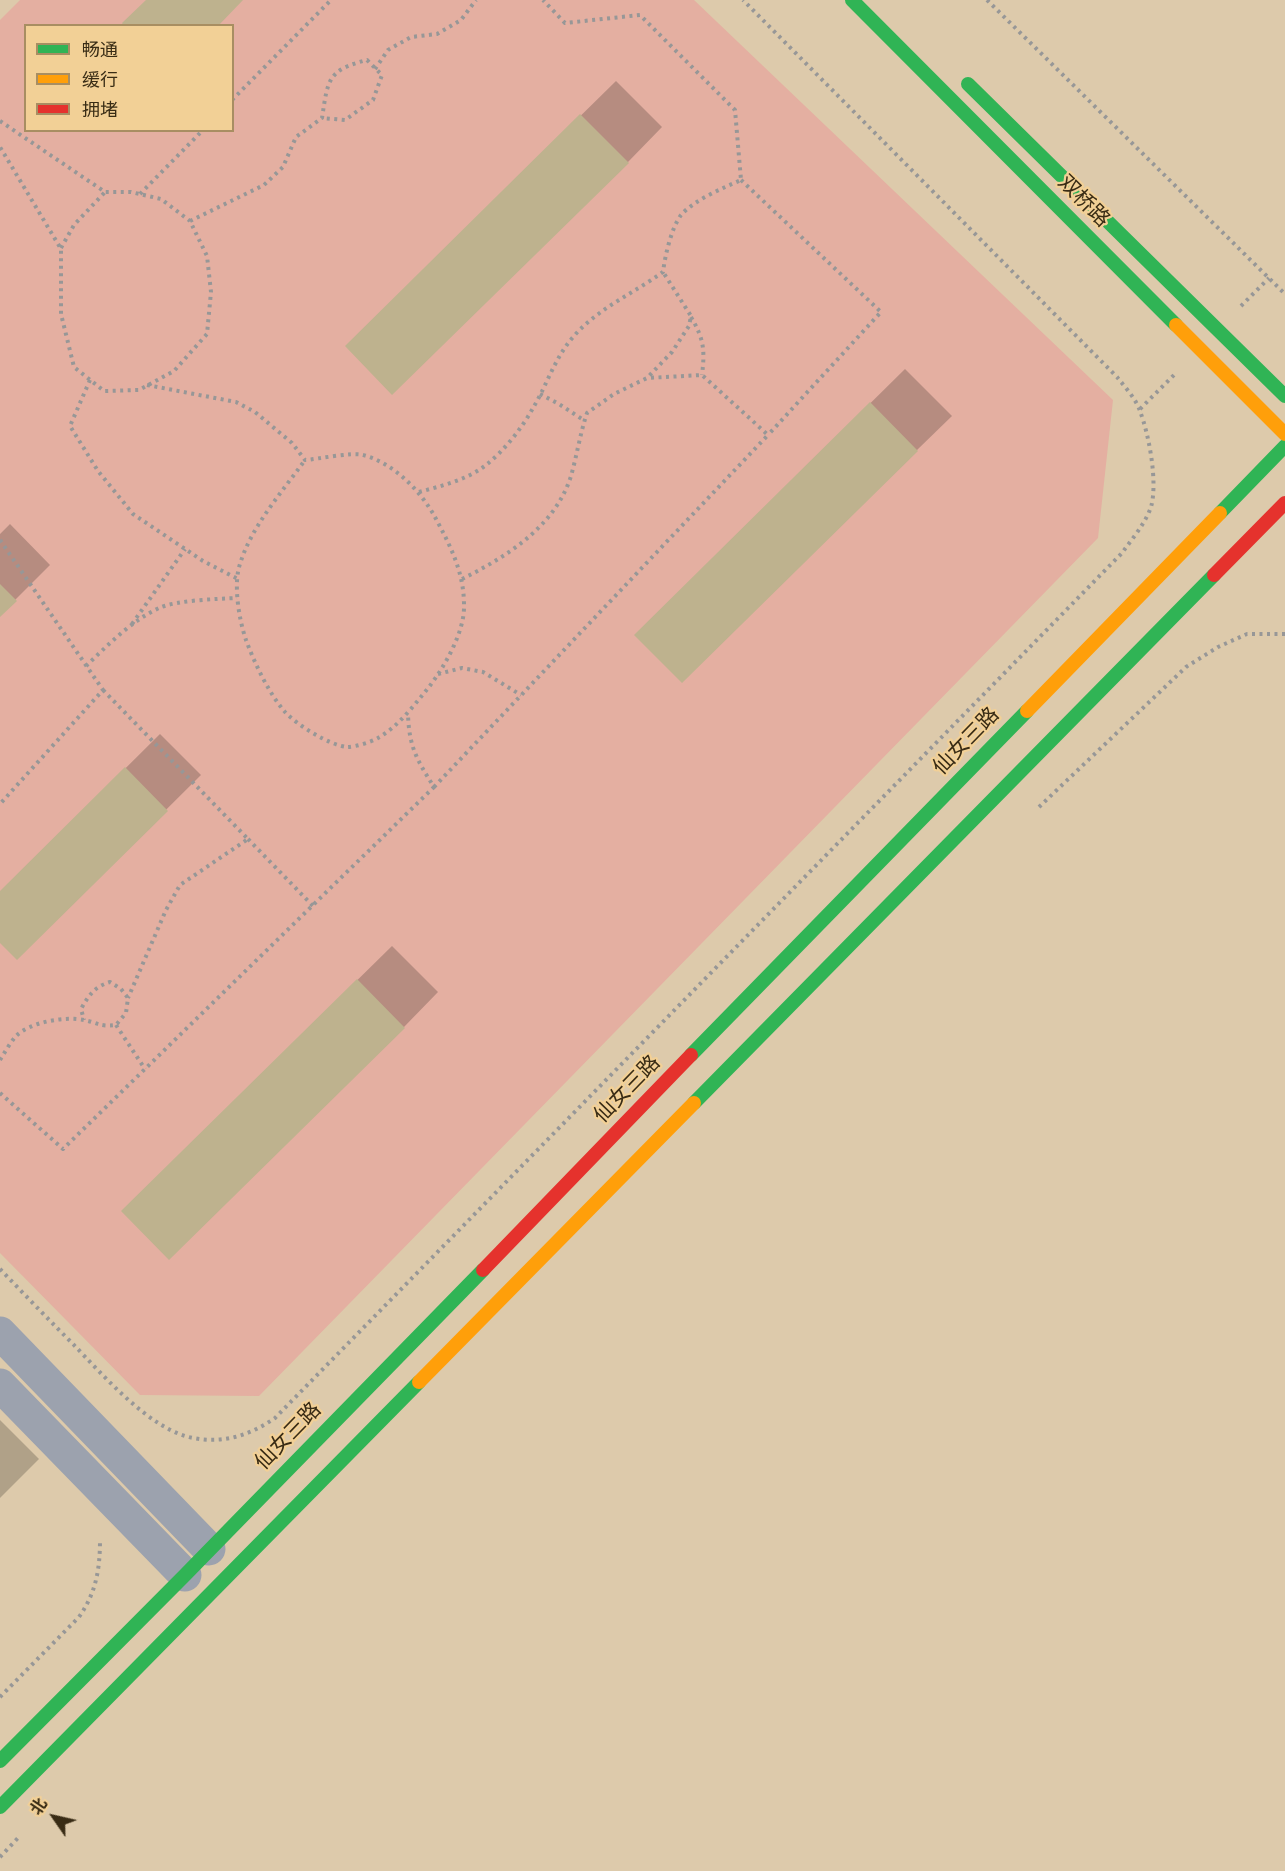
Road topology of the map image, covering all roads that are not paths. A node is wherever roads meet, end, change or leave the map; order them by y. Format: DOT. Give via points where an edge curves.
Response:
graph roads {
  1 [pos="852,0"];
  2 [pos="955,71"];
  3 [pos="1285,396"];
  4 [pos="1285,434"];
  5 [pos="1285,446"];
  6 [pos="1285,503"];
  7 [pos="0,1333"];
  8 [pos="0,1385"];
  9 [pos="220,1561"];
  10 [pos="196,1586"];
  11 [pos="0,1761"];
  12 [pos="0,1807"];
  1 -- 4 [label="street, 双桥路"];
  2 -- 3 [label="street, 双桥路"];
  5 -- 9 [label="street, 仙女三路"];
  6 -- 9 [label="street, 仙女三路"];
  7 -- 9 [label="street"];
  8 -- 10 [label="street"];
  9 -- 10 [label="street, 仙女三路"];
  9 -- 10 [label="street, 仙女三路"];
  10 -- 11 [label="street, 仙女三路"];
  10 -- 12 [label="street, 仙女三路"];
}
